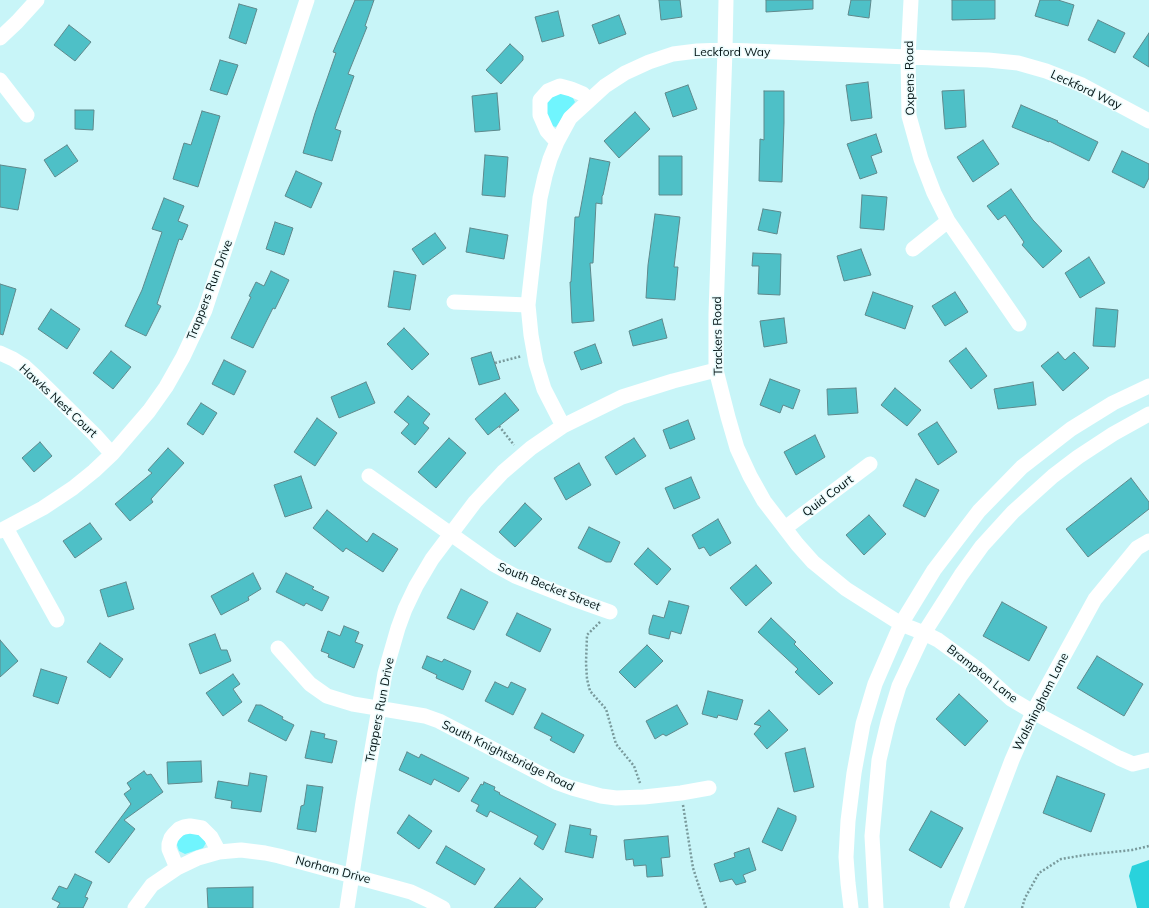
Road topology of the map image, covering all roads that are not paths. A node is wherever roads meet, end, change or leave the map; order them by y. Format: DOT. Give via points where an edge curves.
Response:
graph roads {
  1 [pos="37,0"];
  2 [pos="307,0"];
  3 [pos="726,0"];
  4 [pos="911,0"];
  5 [pos="0,38"];
  6 [pos="725,50"];
  7 [pos="908,58"];
  8 [pos="0,80"];
  9 [pos="589,100"];
  10 [pos="27,115"];
  11 [pos="1149,121"];
  12 [pos="557,142"];
  13 [pos="948,221"];
  14 [pos="913,249"];
  15 [pos="454,302"];
  16 [pos="528,305"];
  17 [pos="1019,324"];
  18 [pos="0,353"];
  19 [pos="716,370"];
  20 [pos="1149,386"];
  21 [pos="1149,414"];
  22 [pos="563,426"];
  23 [pos="112,454"];
  24 [pos="870,464"];
  25 [pos="369,476"];
  26 [pos="785,528"];
  27 [pos="3,530"];
  28 [pos="450,534"];
  29 [pos="1149,541"];
  30 [pos="610,612"];
  31 [pos="57,620"];
  32 [pos="901,624"];
  33 [pos="924,633"];
  34 [pos="278,648"];
  35 [pos="379,708"];
  36 [pos="1033,712"];
  37 [pos="1149,760"];
  38 [pos="710,788"];
  39 [pos="219,852"];
  40 [pos="177,868"];
  41 [pos="352,876"];
  42 [pos="957,905"];
  43 [pos="135,908"];
  44 [pos="347,908"];
  45 [pos="444,908"];
  46 [pos="851,908"];
  47 [pos="876,908"];
  1 -- 5 [label="street"];
  2 -- 23 [label="street, Trappers Run Drive" via="203,316 166,387"];
  3 -- 6 [label="street, Trackers Road"];
  4 -- 7 [label="street, Oxpens Road"];
  6 -- 7 [label="street, Leckford Way"];
  6 -- 9 [label="street, Leckford Way" via="673,54 650,62 620,76"];
  6 -- 19 [label="street, Trackers Road"];
  7 -- 11 [label="street, Leckford Way" via="988,60 1031,66 1082,85"];
  7 -- 13 [label="street, Oxpens Road" via="909,116 921,159"];
  8 -- 10 [label="street"];
  9 -- 12 [label="street, Leckford Way" via="570,118"];
  9 -- 12 [label="street" via="583,94 560,86 548,91 540,100 540,115 547,131"];
  12 -- 16 [label="street, Leckford Way" via="540,198"];
  13 -- 14 [label="street"];
  13 -- 17 [label="street, Oxpens Road"];
  15 -- 16 [label="street"];
  16 -- 22 [label="street, Leckford Way" via="536,363 544,389"];
  18 -- 23 [label="street, Hawks Nest Court" via="24,366 95,434"];
  19 -- 22 [label="street, Trappers Run Drive" via="622,397"];
  19 -- 26 [label="street, Trackers Road" via="737,448 764,501"];
  20 -- 32 [label="street" via="1113,403 1072,429 1022,468 980,511 934,570"];
  21 -- 33 [label="street" via="1078,457 1013,512 960,575"];
  22 -- 28 [label="street, Trappers Run Drive" via="502,472"];
  23 -- 27 [label="street, Trappers Run Drive" via="73,488"];
  24 -- 26 [label="street, Quid Court"];
  25 -- 28 [label="street, South Becket Street"];
  26 -- 32 [label="street, Trackers Road" via="813,562 829,576"];
  27 -- 31 [label="street"];
  28 -- 30 [label="street, South Becket Street" via="515,576"];
  28 -- 35 [label="street, Trappers Run Drive" via="432,559 405,609 385,673"];
  29 -- 36 [label="street, Walshingham Lane" via="1137,548 1095,599"];
  32 -- 33 [label="street, Brampton Lane"];
  32 -- 46 [label="street" via="875,684 863,724 854,773 846,857"];
  33 -- 36 [label="street, Brampton Lane" via="938,640 979,670 1011,699"];
  33 -- 47 [label="street" via="899,686 879,760 872,836"];
  34 -- 35 [label="street, South Knightsbridge Road" via="318,690 336,699"];
  35 -- 38 [label="street, South Knightsbridge Road" via="439,721 558,783 601,796 644,797"];
  35 -- 41 [label="street, Trappers Run Drive"];
  36 -- 37 [label="street, Brampton Lane" via="1133,764"];
  36 -- 42 [label="street, Walshingham Lane"];
  39 -- 40 [label="street, Norham Drive"];
  39 -- 40 [label="street" via="202,828 184,827 174,834 169,844"];
  39 -- 41 [label="street, Norham Drive" via="241,850 265,853"];
  40 -- 43 [label="street, Norham Drive" via="152,886"];
  41 -- 44 [label="street, Trappers Run Drive"];
  41 -- 45 [label="street, Norham Drive" via="411,892"];
}
